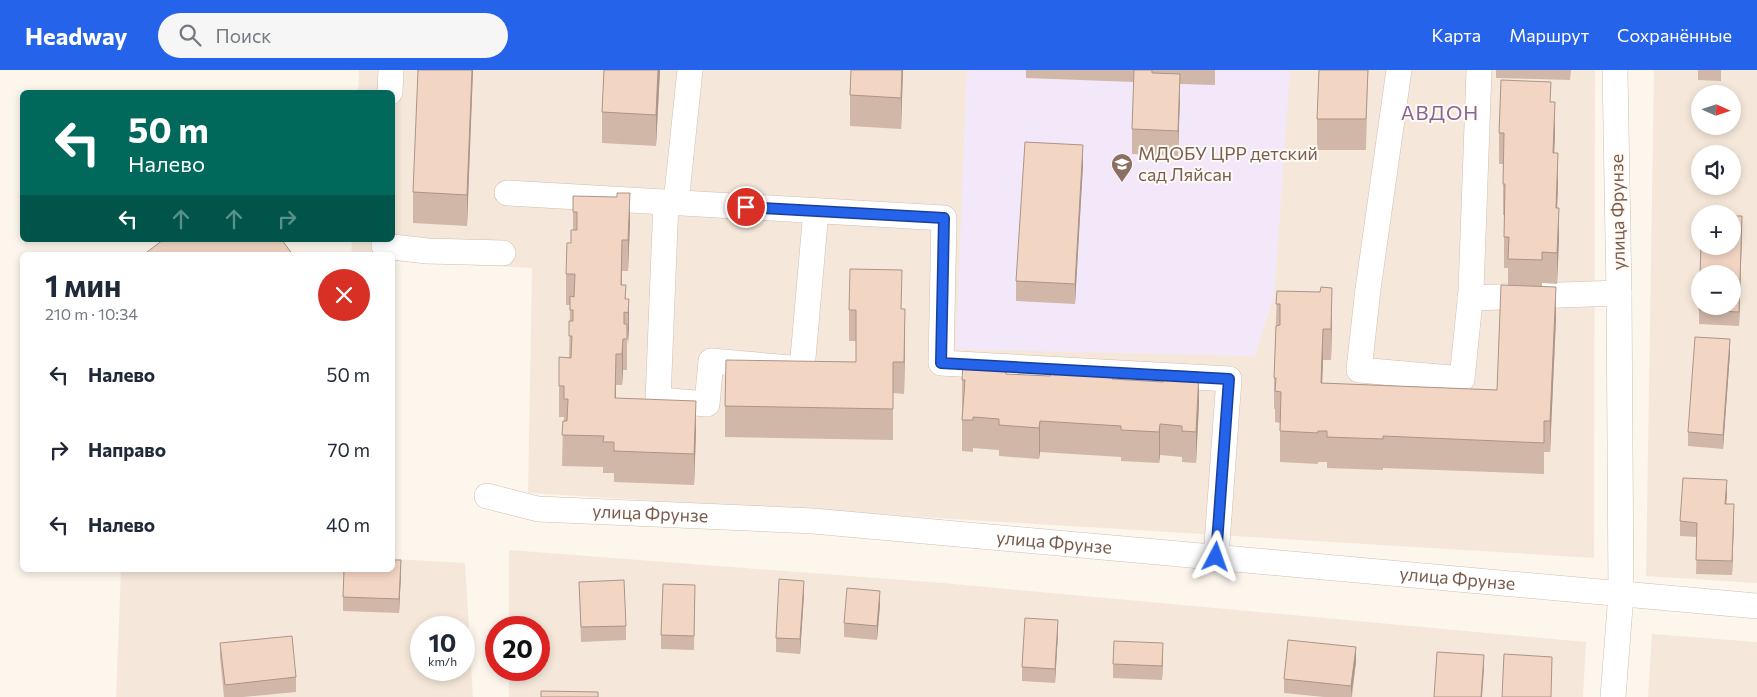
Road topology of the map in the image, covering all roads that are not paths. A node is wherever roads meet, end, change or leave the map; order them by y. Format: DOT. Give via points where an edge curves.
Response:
graph roads {
  1 [pos="391,70"];
  2 [pos="690,70"];
  3 [pos="1399,70"];
  4 [pos="1479,70"];
  5 [pos="1616,70"];
  6 [pos="390,90"];
  7 [pos="507,193"];
  8 [pos="671,203"];
  9 [pos="816,211"];
  10 [pos="384,242"];
  11 [pos="503,253"];
  12 [pos="1619,293"];
  13 [pos="1470,298"];
  14 [pos="487,496"];
  15 [pos="1216,557"];
  16 [pos="1621,594"];
  17 [pos="1757,606"];
  18 [pos="1613,697"];
  1 -- 6 [label="street"];
  2 -- 8 [label="street"];
  3 -- 13 [label="street" via="1359,370 1462,379"];
  4 -- 13 [label="street"];
  5 -- 12 [label="street, улица Фрунзе"];
  7 -- 8 [label="street"];
  8 -- 9 [label="street"];
  8 -- 9 [label="street" via="658,400 707,404 711,361 802,369"];
  9 -- 15 [label="street" via="944,218 941,363 1229,379"];
  10 -- 11 [label="street" via="384,246 427,251"];
  12 -- 13 [label="street"];
  12 -- 16 [label="street, улица Фрунзе"];
  14 -- 15 [label="street, улица Фрунзе" via="538,509 814,522"];
  15 -- 16 [label="street, улица Фрунзе"];
  16 -- 17 [label="street, улица Фрунзе"];
  16 -- 18 [label="street, улица Фрунзе"];
}
